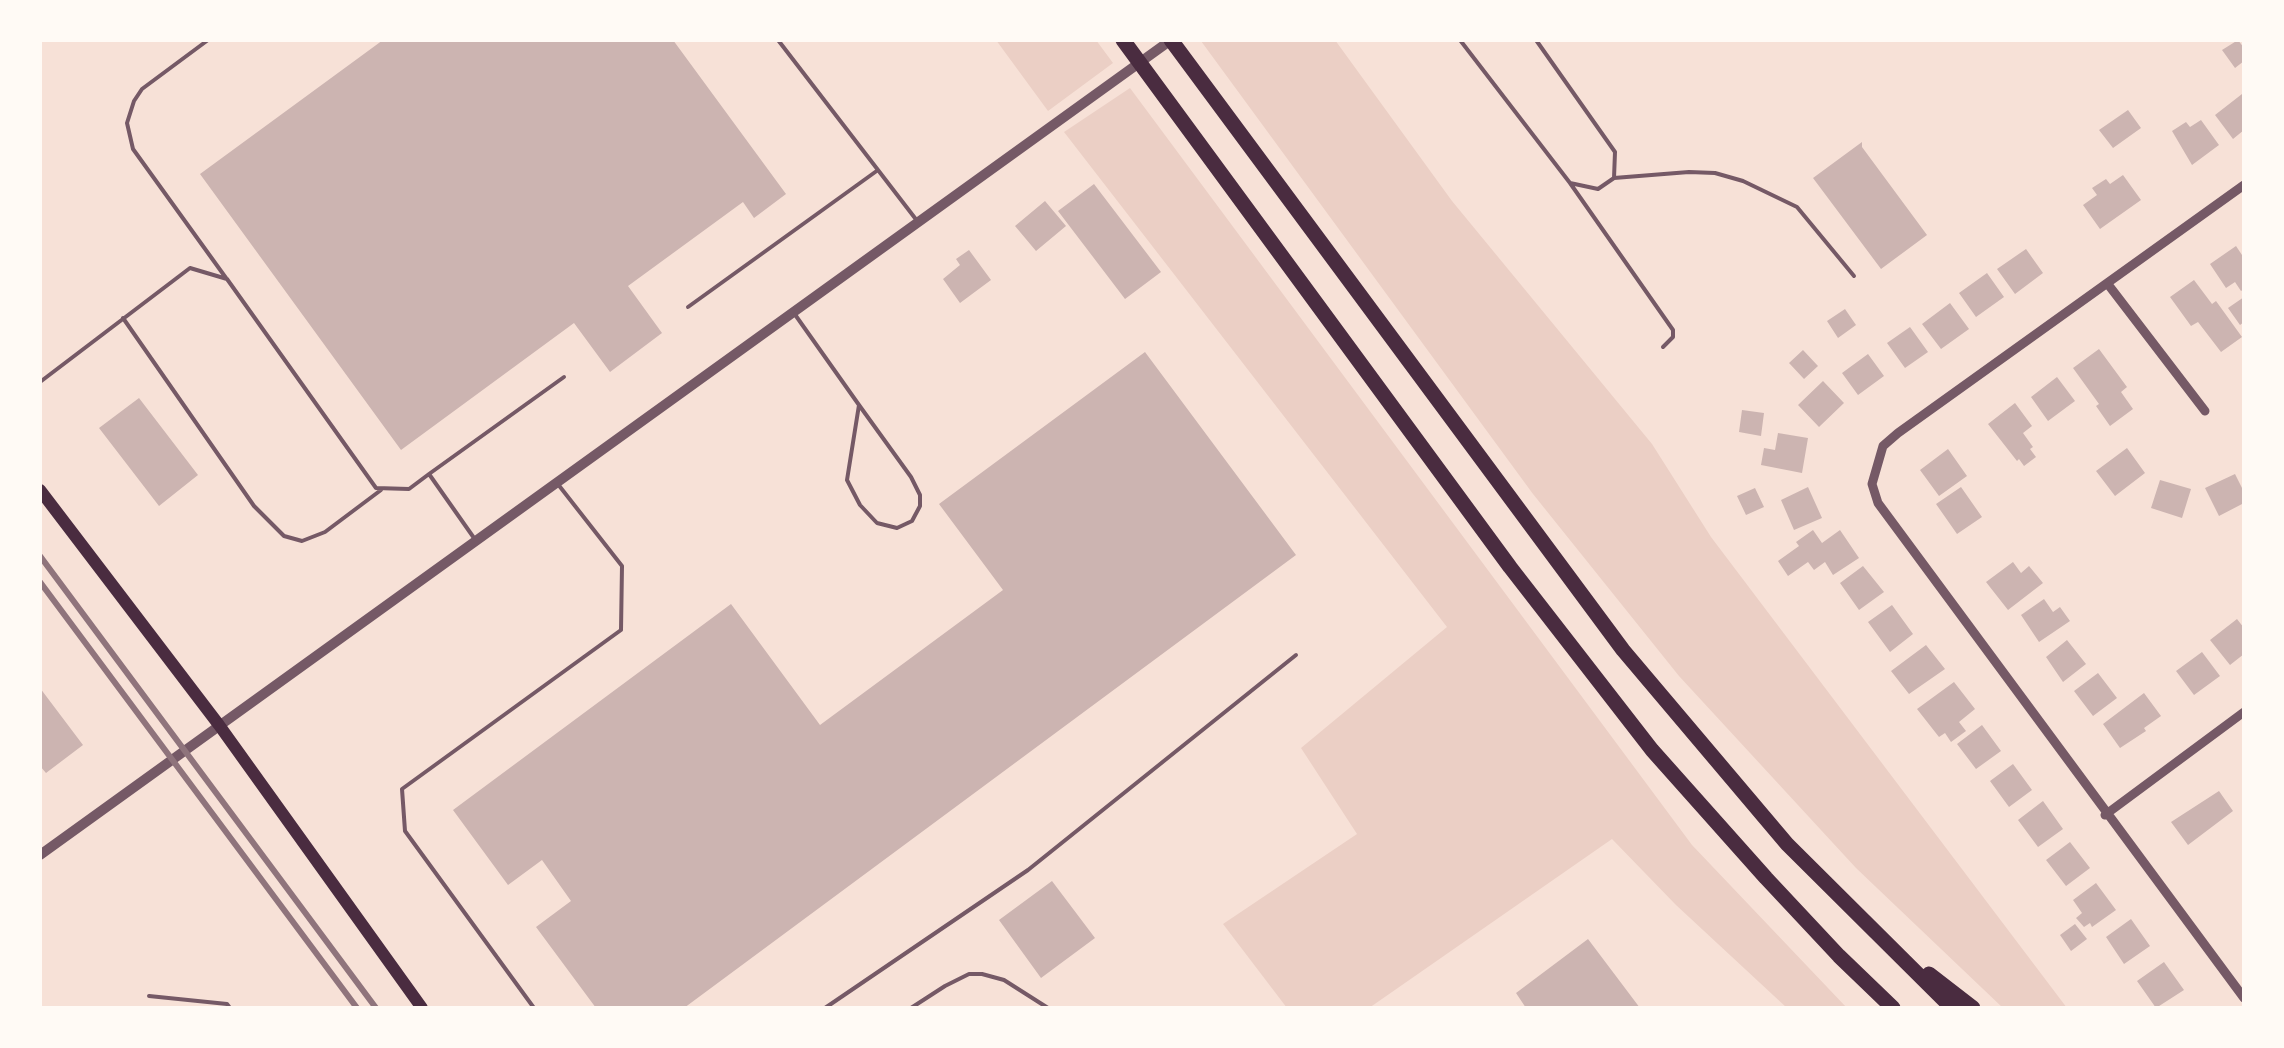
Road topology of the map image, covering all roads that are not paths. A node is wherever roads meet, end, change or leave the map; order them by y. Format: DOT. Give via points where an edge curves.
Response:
graph roads {
  1 [pos="208,40"];
  2 [pos="778,40"];
  3 [pos="1123,40"];
  4 [pos="1171,40"];
  5 [pos="1460,40"];
  6 [pos="1536,40"];
  7 [pos="878,170"];
  8 [pos="1614,178"];
  9 [pos="1570,183"];
  10 [pos="2244,185"];
  11 [pos="918,222"];
  12 [pos="1854,276"];
  13 [pos="226,278"];
  14 [pos="2107,283"];
  15 [pos="688,307"];
  16 [pos="793,312"];
  17 [pos="124,318"];
  18 [pos="1663,347"];
  19 [pos="564,376"];
  20 [pos="40,382"];
  21 [pos="860,405"];
  22 [pos="2205,411"];
  23 [pos="430,474"];
  24 [pos="556,482"];
  25 [pos="383,488"];
  26 [pos="40,490"];
  27 [pos="476,540"];
  28 [pos="1296,655"];
  29 [pos="2244,712"];
  30 [pos="219,725"];
  31 [pos="2106,815"];
  32 [pos="40,855"];
  33 [pos="1869,928"];
  34 [pos="1839,956"];
  35 [pos="149,996"];
  36 [pos="2244,998"];
  37 [pos="230,1008"];
  38 [pos="422,1008"];
  39 [pos="534,1008"];
  40 [pos="824,1008"];
  41 [pos="910,1008"];
  42 [pos="1048,1008"];
  43 [pos="1885,1008"];
  44 [pos="1894,1008"];
  45 [pos="1952,1008"];
  46 [pos="1973,1008"];
  1 -- 13 [label="lane" via="142,89 127,123 133,149"];
  2 -- 7 [label="lane"];
  3 -- 34 [label="highway" via="1583,662 1698,802"];
  4 -- 11 [label="street"];
  4 -- 33 [label="highway" via="1622,650 1787,844"];
  5 -- 9 [label="lane"];
  6 -- 8 [label="lane" via="1616,152"];
  7 -- 11 [label="lane"];
  7 -- 15 [label="lane"];
  8 -- 9 [label="lane" via="1598,189"];
  8 -- 12 [label="lane" via="1689,172 1743,181 1797,208"];
  9 -- 18 [label="lane" via="1673,330"];
  10 -- 14 [label="street"];
  11 -- 16 [label="street"];
  13 -- 17 [label="lane" via="190,268"];
  13 -- 25 [label="lane" via="376,488"];
  14 -- 22 [label="street"];
  14 -- 31 [label="street" via="1883,446 1872,484 1878,503"];
  16 -- 21 [label="lane"];
  16 -- 24 [label="street"];
  17 -- 20 [label="lane"];
  17 -- 25 [label="lane" via="254,506 284,536 302,541 325,532"];
  19 -- 23 [label="lane"];
  21 -- 21 [label="lane" via="920,495 912,521 898,528 878,523 847,480"];
  23 -- 25 [label="lane" via="409,489"];
  23 -- 27 [label="lane"];
  24 -- 27 [label="street"];
  24 -- 39 [label="lane" via="622,566 620,630 402,790 405,831"];
  26 -- 30 [label="main road"];
  27 -- 30 [label="street"];
  28 -- 40 [label="lane" via="1028,870"];
  29 -- 31 [label="street"];
  30 -- 32 [label="street"];
  30 -- 38 [label="main road"];
  31 -- 36 [label="street"];
  33 -- 45 [label="highway"];
  33 -- 46 [label="highway"];
  34 -- 43 [label="highway"];
  34 -- 44 [label="highway"];
  35 -- 37 [label="lane"];
  41 -- 42 [label="lane" via="969,974 1004,980"];
}
